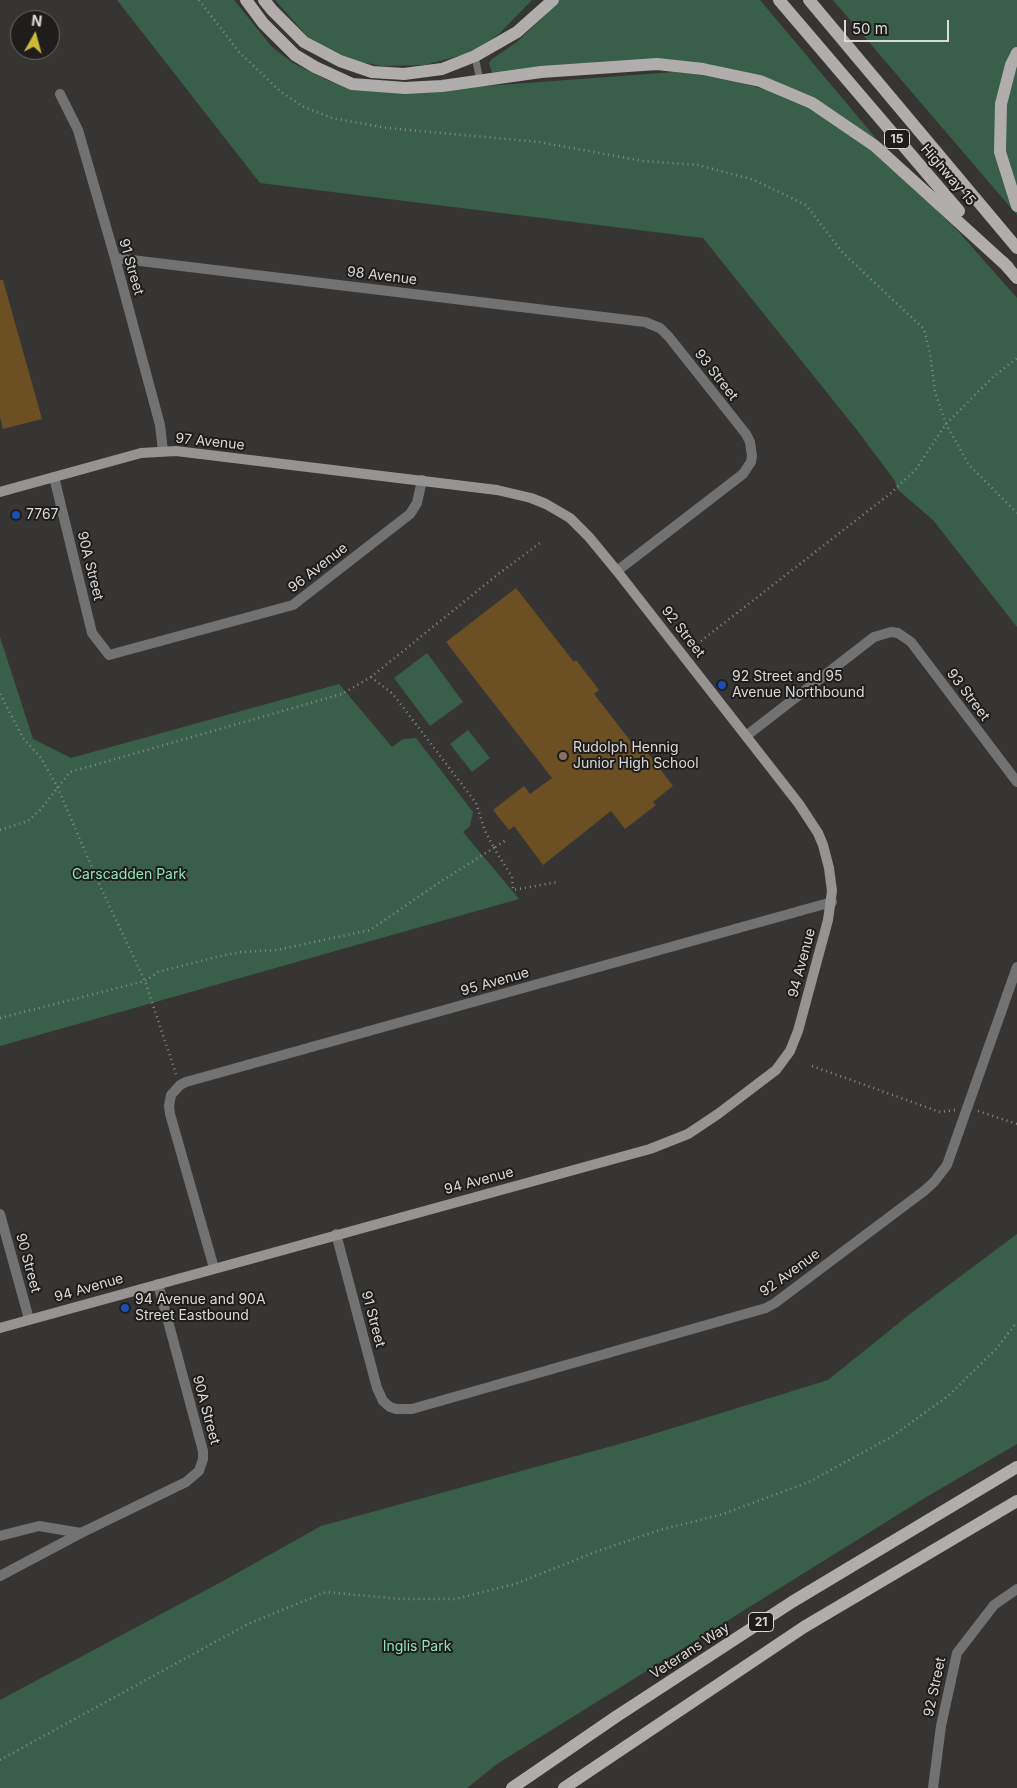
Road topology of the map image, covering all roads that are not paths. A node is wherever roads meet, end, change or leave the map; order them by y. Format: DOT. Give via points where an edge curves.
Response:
graph roads {
  1 [pos="246,0"];
  2 [pos="264,0"];
  3 [pos="553,0"];
  4 [pos="778,0"];
  5 [pos="809,0"];
  6 [pos="1017,53"];
  7 [pos="476,56"];
  8 [pos="480,81"];
  9 [pos="60,94"];
  10 [pos="1017,206"];
  11 [pos="1017,248"];
  12 [pos="115,258"];
  13 [pos="1008,267"];
  14 [pos="1017,278"];
  15 [pos="645,322"];
  16 [pos="163,451"];
  17 [pos="54,478"];
  18 [pos="422,480"];
  19 [pos="0,492"];
  20 [pos="617,571"];
  21 [pos="109,655"];
  22 [pos="746,736"];
  23 [pos="1017,782"];
  24 [pos="832,902"];
  25 [pos="1017,967"];
  26 [pos="0,1214"];
  27 [pos="336,1234"];
  28 [pos="214,1268"];
  29 [pos="158,1284"];
  30 [pos="29,1319"];
  31 [pos="0,1328"];
  32 [pos="390,1406"];
  33 [pos="1017,1467"];
  34 [pos="1017,1501"];
  35 [pos="81,1533"];
  36 [pos="0,1536"];
  37 [pos="0,1576"];
  38 [pos="1017,1589"];
  39 [pos="512,1788"];
  40 [pos="564,1788"];
  41 [pos="933,1788"];
  1 -- 8 [label="main road" via="263,23 295,55 352,84 405,88"];
  2 -- 7 [label="main road" via="304,42 340,61 372,72 404,74 442,69"];
  3 -- 7 [label="main road" via="517,32"];
  4 -- 13 [label="main road, Highway 15 / 15"];
  5 -- 11 [label="main road, Highway 15 / 15"];
  6 -- 10 [label="main road" via="1000,104 1000,152"];
  7 -- 8 [label="lane"];
  8 -- 13 [label="main road" via="542,72 657,64 703,69 760,81 812,103 875,146"];
  9 -- 12 [label="street, 91 Street" via="78,130"];
  12 -- 15 [label="street, 98 Avenue"];
  12 -- 16 [label="street, 91 Street" via="160,425"];
  13 -- 14 [label="main road, Highway 15 / 15"];
  15 -- 20 [label="street, 93 Street" via="660,328 675,345 746,434 752,456 743,474"];
  16 -- 17 [label="street, 97 Avenue" via="141,453"];
  16 -- 18 [label="street, 97 Avenue"];
  17 -- 19 [label="street, 97 Avenue"];
  17 -- 21 [label="street, 90A Street" via="92,633"];
  18 -- 20 [label="street, 92 Street" via="512,492 546,504 570,518"];
  18 -- 21 [label="street, 96 Avenue" via="410,514 293,605"];
  20 -- 22 [label="street, 92 Street"];
  22 -- 23 [label="street, 93 Street" via="874,636 885,632 898,633 911,642"];
  22 -- 24 [label="street, 92 Street" via="818,833 829,868"];
  24 -- 27 [label="street, 94 Avenue" via="790,1051 776,1070 704,1124 650,1149"];
  24 -- 28 [label="street, 95 Avenue" via="180,1085 171,1095 170,1114"];
  25 -- 32 [label="street, 92 Avenue" via="951,1159 934,1182 775,1303 412,1409"];
  26 -- 30 [label="street, 90 Street"];
  27 -- 28 [label="street, 94 Avenue"];
  27 -- 32 [label="street, 91 Street" via="377,1388 383,1401"];
  28 -- 29 [label="street, 94 Avenue"];
  29 -- 30 [label="street, 94 Avenue"];
  29 -- 35 [label="street, 90A Street" via="203,1451 201,1466 186,1482"];
  30 -- 31 [label="street, 94 Avenue"];
  33 -- 39 [label="main road, Veterans Way / 21" via="792,1602"];
  34 -- 40 [label="main road, 21" via="804,1627"];
  35 -- 36 [label="street" via="39,1526"];
  35 -- 37 [label="street"];
  38 -- 41 [label="street, 92 Street" via="994,1604 957,1653 941,1726"];
}
